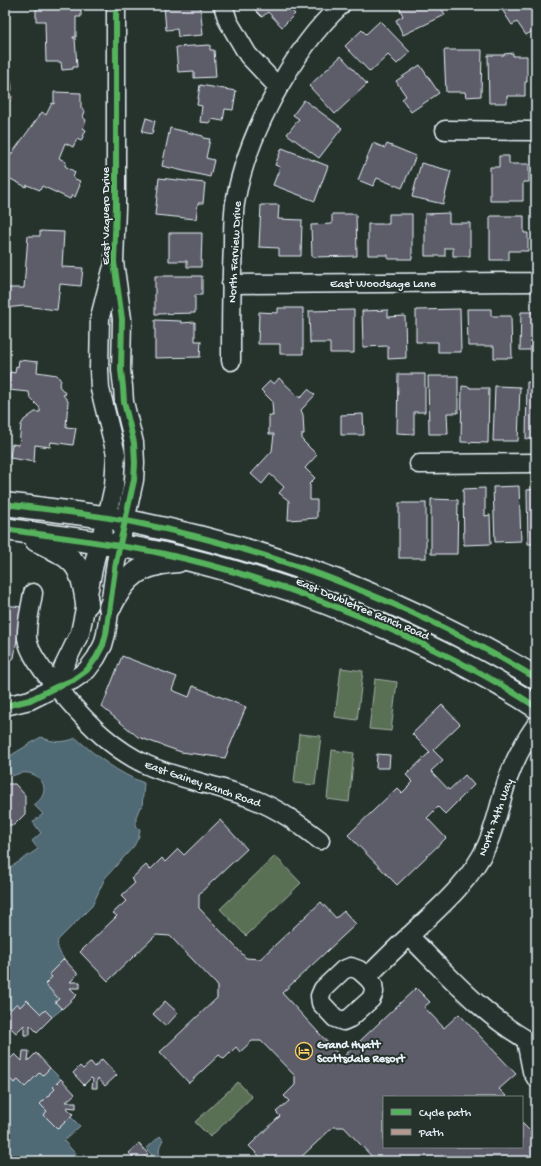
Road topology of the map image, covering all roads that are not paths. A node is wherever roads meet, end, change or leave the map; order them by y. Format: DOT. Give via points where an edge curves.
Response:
graph roads {
  1 [pos="116,5"];
  2 [pos="223,5"];
  3 [pos="341,5"];
  4 [pos="278,87"];
  5 [pos="445,130"];
  6 [pos="536,130"];
  7 [pos="114,262"];
  8 [pos="536,281"];
  9 [pos="231,284"];
  10 [pos="231,361"];
  11 [pos="123,387"];
  12 [pos="100,389"];
  13 [pos="131,430"];
  14 [pos="111,434"];
  15 [pos="419,464"];
  16 [pos="536,464"];
  17 [pos="5,504"];
  18 [pos="116,520"];
  19 [pos="10,530"];
  20 [pos="110,545"];
  21 [pos="190,560"];
  22 [pos="33,593"];
  23 [pos="87,604"];
  24 [pos="110,607"];
  25 [pos="536,678"];
  26 [pos="56,687"];
  27 [pos="5,706"];
  28 [pos="536,707"];
  29 [pos="536,725"];
  30 [pos="320,840"];
  31 [pos="409,936"];
  32 [pos="367,977"];
  33 [pos="531,1043"];
  34 [pos="536,1078"];
  1 -- 7 [label="street, East Vaquero Drive"];
  2 -- 4 [label="street" via="228,21 248,55"];
  3 -- 4 [label="street, North Farview Drive" via="310,38"];
  4 -- 9 [label="street, North Farview Drive" via="247,154 235,203"];
  5 -- 6 [label="street"];
  7 -- 11 [label="street, East Vaquero Drive" via="122,319"];
  7 -- 12 [label="street, East Vaquero Drive" via="100,317"];
  8 -- 9 [label="street, East Woodsage Lane"];
  9 -- 10 [label="street, North Farview Drive"];
  11 -- 12 [label="street"];
  11 -- 13 [label="street, East Vaquero Drive"];
  12 -- 14 [label="street, East Vaquero Drive"];
  13 -- 14 [label="street"];
  13 -- 18 [label="street, East Vaquero Drive" via="134,443 134,480"];
  14 -- 18 [label="street, East Vaquero Drive" via="116,454"];
  15 -- 16 [label="street"];
  17 -- 18 [label="main road, East Doubletree Ranch Road"];
  18 -- 20 [label="street"];
  18 -- 25 [label="main road, East Doubletree Ranch Road" via="251,551 323,575 380,597 444,627"];
  19 -- 20 [label="main road, East Doubletree Ranch Road"];
  19 -- 23 [label="main road" via="61,552 74,562 83,582"];
  20 -- 21 [label="main road, East Doubletree Ranch Road"];
  20 -- 23 [label="street"];
  20 -- 24 [label="street" via="116,562"];
  21 -- 24 [label="main road" via="160,564 135,572 121,587"];
  21 -- 28 [label="main road, East Doubletree Ranch Road" via="289,588 362,617 465,665"];
  22 -- 26 [label="street, East Gainey Ranch Road" via="27,632 28,645"];
  23 -- 26 [label="street" via="76,644"];
  24 -- 26 [label="street" via="103,645 96,658 73,680"];
  26 -- 27 [label="street" via="30,700"];
  26 -- 30 [label="street, East Gainey Ranch Road" via="101,735 133,757 147,765 228,790 266,805 293,819"];
  29 -- 31 [label="street, North 74th Way" via="516,759 487,844 477,863 433,914"];
  31 -- 32 [label="street, North 74th Way"];
  31 -- 33 [label="street" via="484,1009"];
  33 -- 34 [label="street" via="532,1071"];
}
